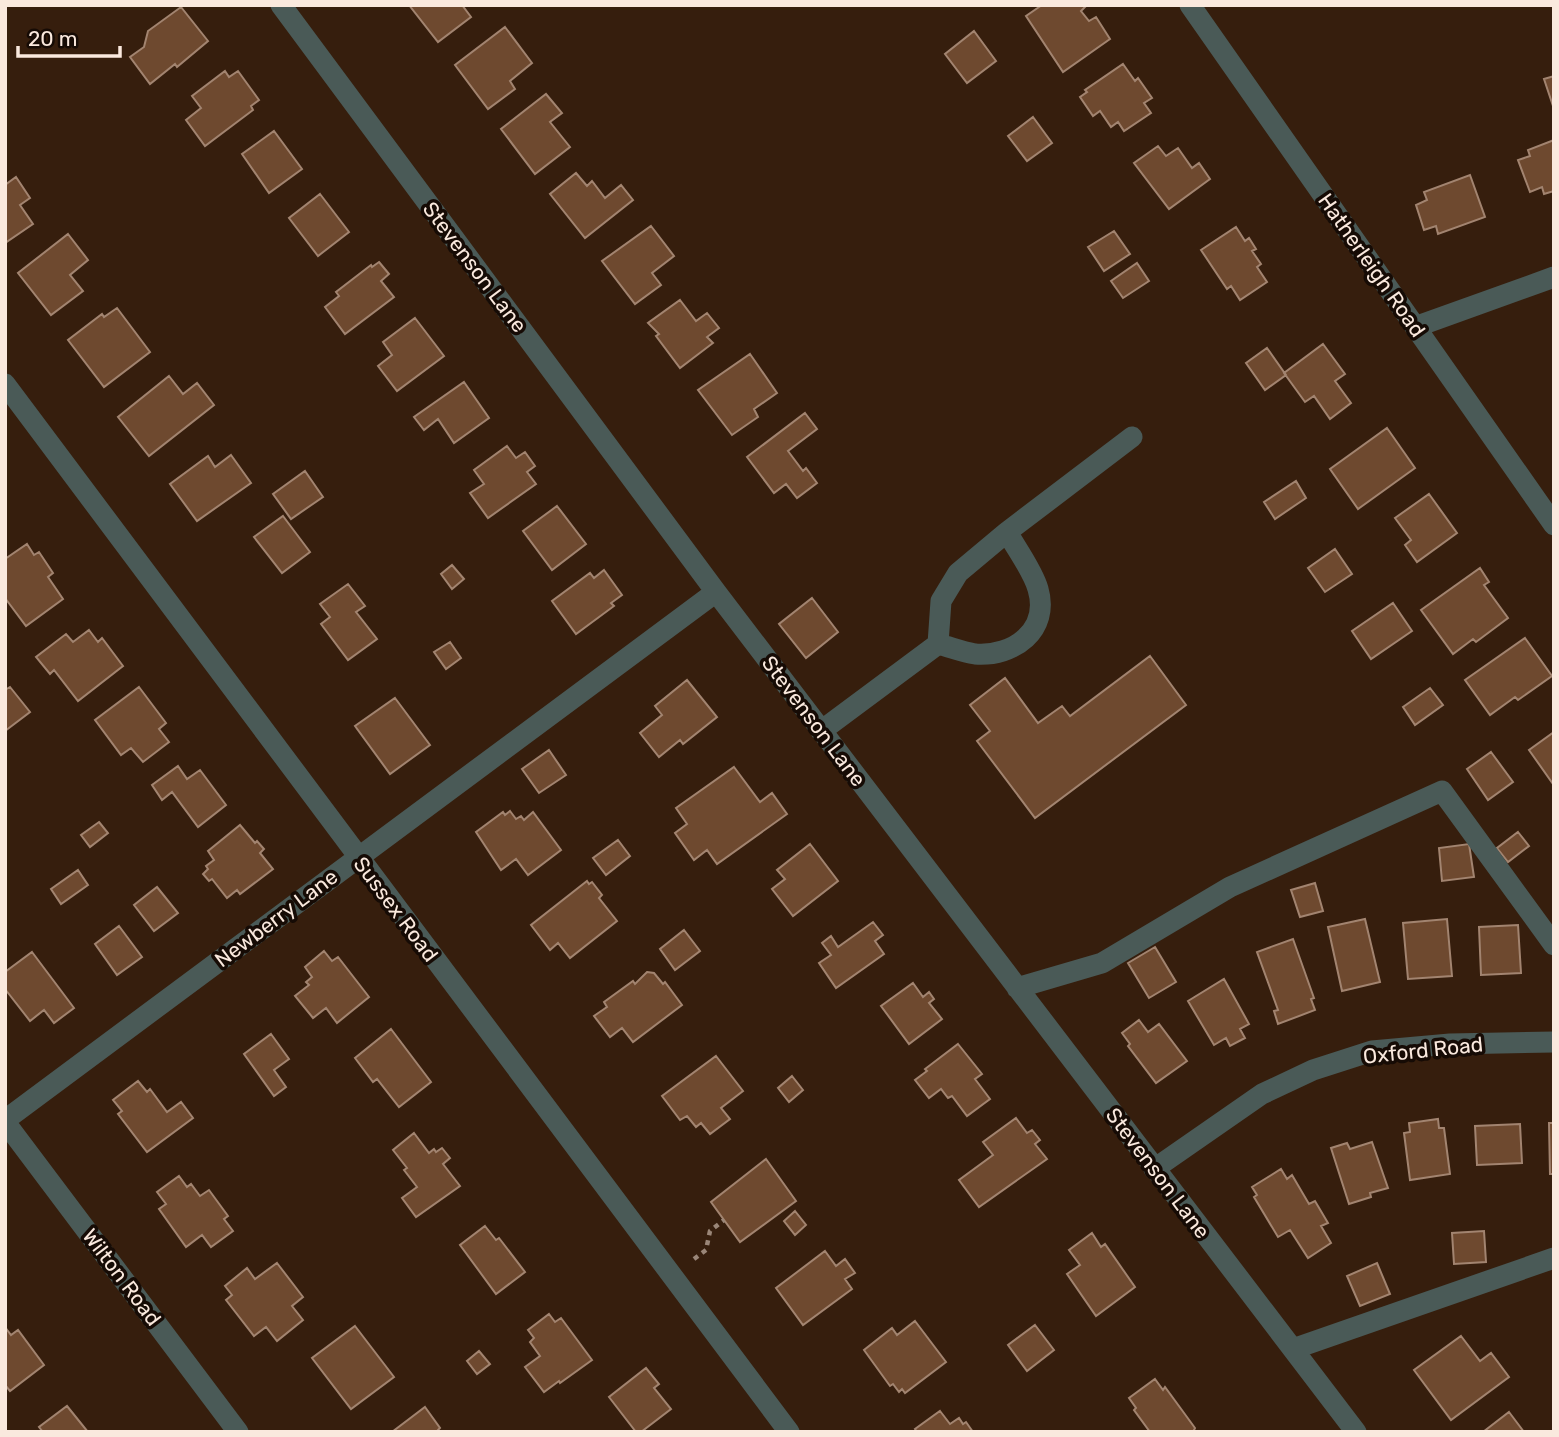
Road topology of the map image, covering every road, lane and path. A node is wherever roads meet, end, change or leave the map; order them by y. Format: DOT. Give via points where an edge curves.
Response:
graph roads {
  1 [pos="281,5"];
  2 [pos="1190,5"];
  3 [pos="1554,277"];
  4 [pos="1415,327"];
  5 [pos="5,384"];
  6 [pos="1132,437"];
  7 [pos="1554,526"];
  8 [pos="1007,532"];
  9 [pos="716,592"];
  10 [pos="938,644"];
  11 [pos="821,731"];
  12 [pos="358,858"];
  13 [pos="1554,945"];
  14 [pos="1017,988"];
  15 [pos="1554,1042"];
  16 [pos="5,1121"];
  17 [pos="1154,1169"];
  18 [pos="724,1220"];
  19 [pos="1554,1258"];
  20 [pos="671,1276"];
  21 [pos="1293,1349"];
  22 [pos="238,1432"];
  23 [pos="789,1432"];
  24 [pos="1356,1432"];
  1 -- 9 [label="street, Stevenson Lane"];
  2 -- 4 [label="street, Hatherleigh Road"];
  3 -- 4 [label="street"];
  4 -- 7 [label="street, Hatherleigh Road"];
  5 -- 12 [label="street, Sussex Road"];
  6 -- 8 [label="street"];
  8 -- 10 [label="street" via="958,573 941,601"];
  8 -- 10 [label="street" via="1038,588 1036,628 1022,642 1000,652 975,654"];
  9 -- 11 [label="street, Stevenson Lane"];
  9 -- 12 [label="street, Newberry Lane"];
  10 -- 11 [label="street"];
  11 -- 14 [label="street, Stevenson Lane"];
  12 -- 16 [label="street, Newberry Lane"];
  12 -- 20 [label="street, Sussex Road"];
  13 -- 14 [label="street" via="1442,791 1230,887 1102,963"];
  14 -- 17 [label="street, Stevenson Lane"];
  15 -- 17 [label="street, Oxford Road" via="1372,1051 1313,1070 1262,1094"];
  16 -- 22 [label="street, Wilton Road"];
  17 -- 21 [label="street, Stevenson Lane"];
  18 -- 20 [label="path" via="710,1231 706,1250"];
  19 -- 21 [label="street"];
  20 -- 23 [label="street, Sussex Road"];
  21 -- 24 [label="street, Stevenson Lane"];
}
